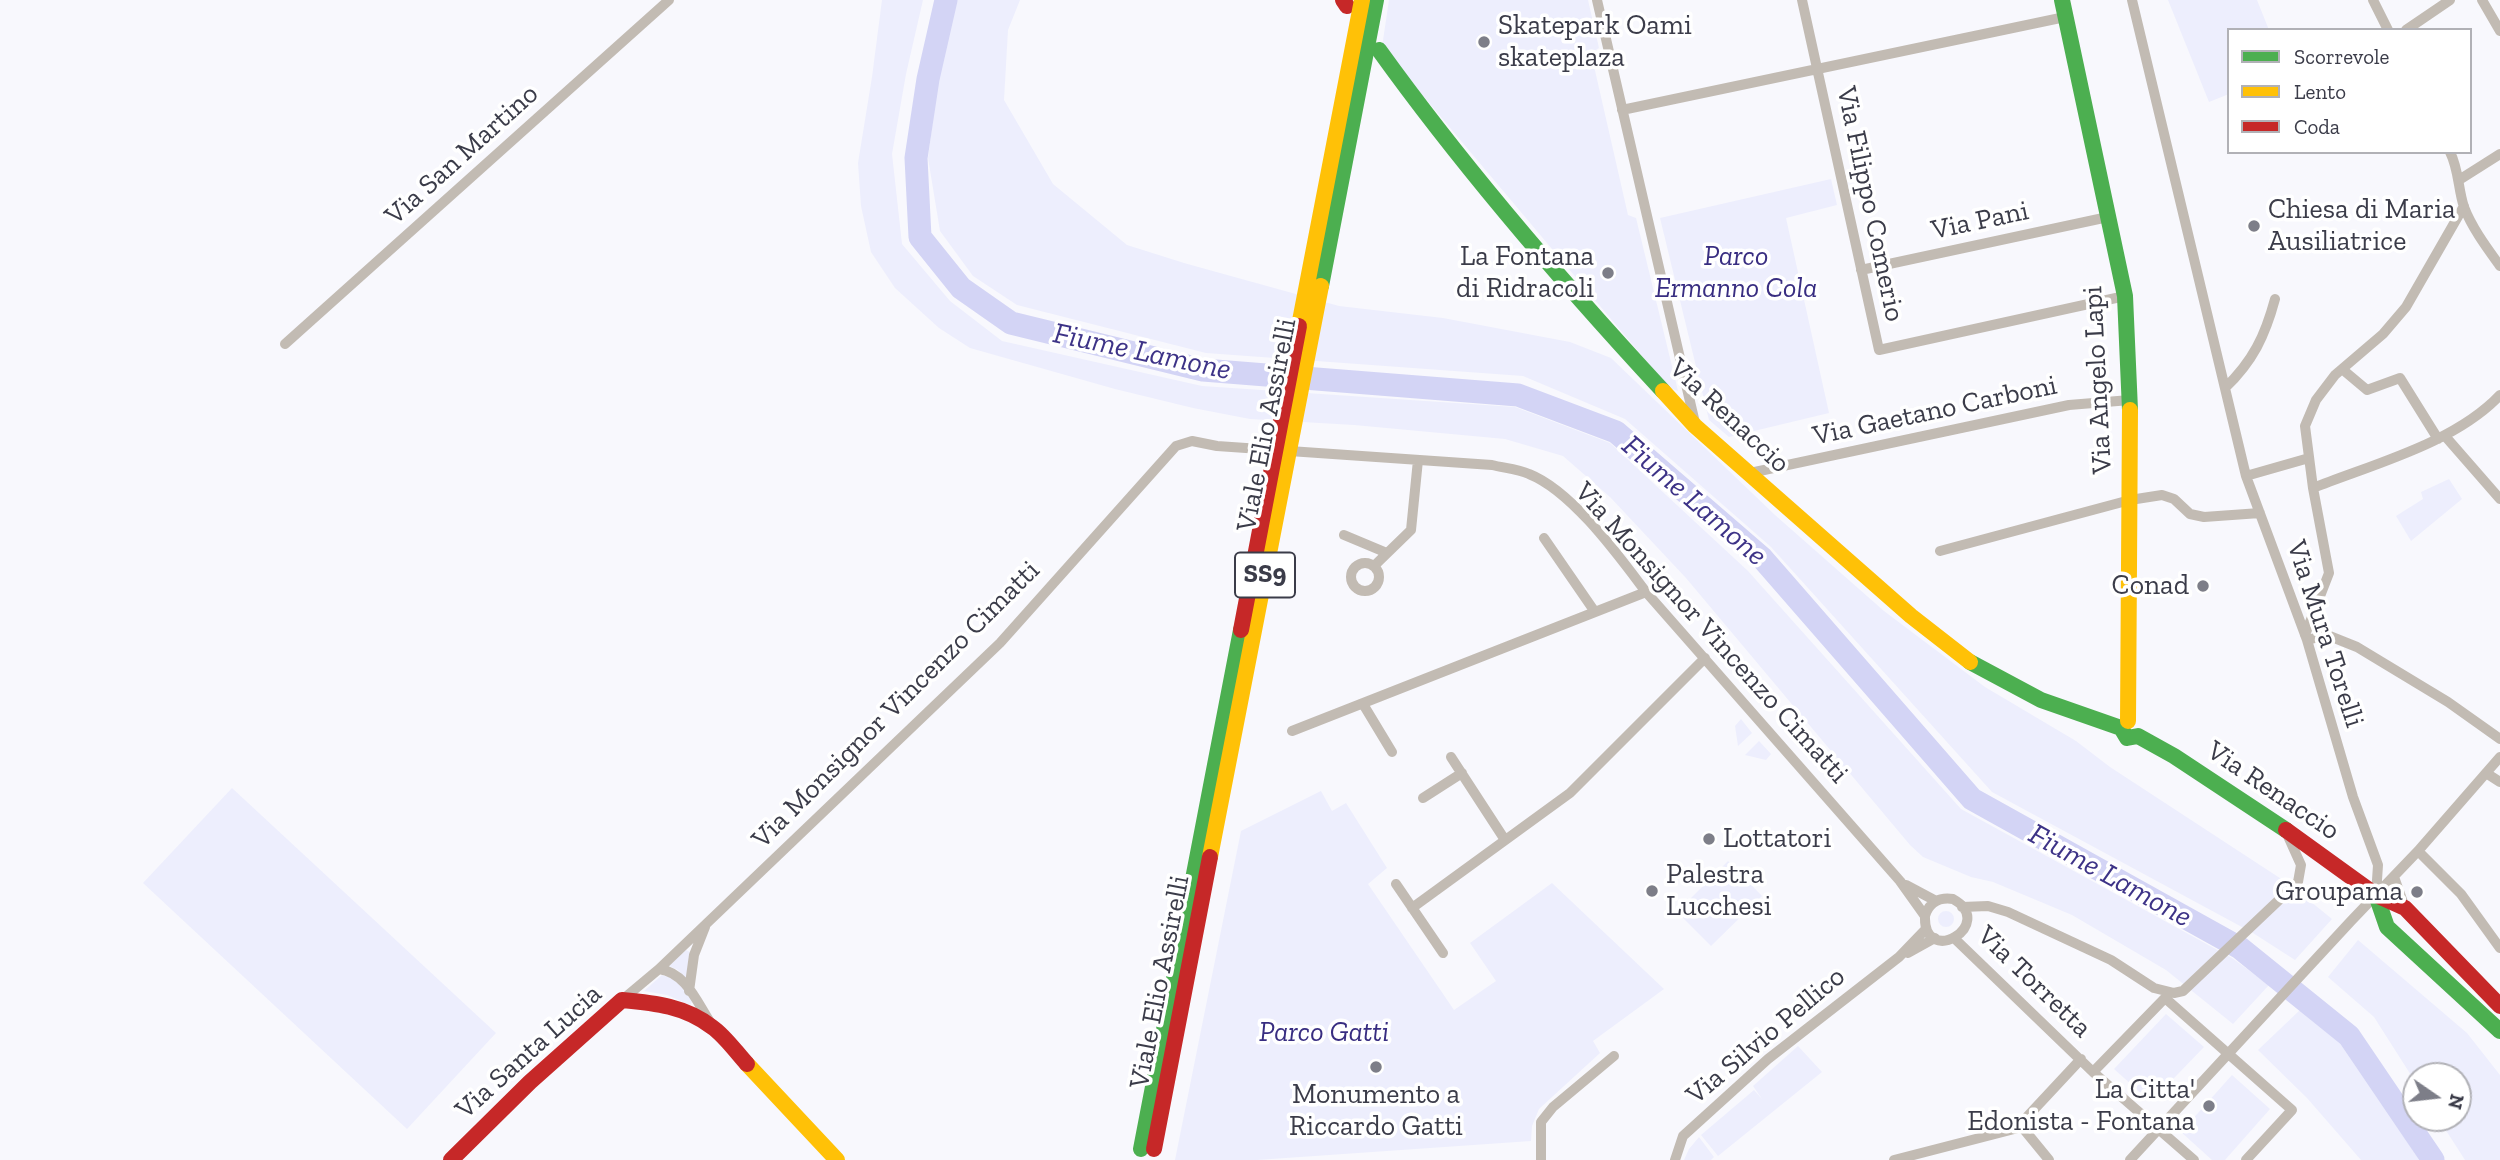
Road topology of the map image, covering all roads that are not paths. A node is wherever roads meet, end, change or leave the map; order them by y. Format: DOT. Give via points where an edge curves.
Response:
graph roads {
  1 [pos="669,0"];
  2 [pos="1363,0"];
  3 [pos="1376,0"];
  4 [pos="1597,0"];
  5 [pos="1802,0"];
  6 [pos="2062,0"];
  7 [pos="2132,0"];
  8 [pos="2373,0"];
  9 [pos="2450,0"];
  10 [pos="2482,0"];
  11 [pos="2065,17"];
  12 [pos="2387,28"];
  13 [pos="2409,28"];
  14 [pos="2500,31"];
  15 [pos="1379,50"];
  16 [pos="1817,68"];
  17 [pos="1622,110"];
  18 [pos="2451,154"];
  19 [pos="2500,154"];
  20 [pos="2459,180"];
  21 [pos="2464,206"];
  22 [pos="2108,217"];
  23 [pos="2500,266"];
  24 [pos="1861,270"];
  25 [pos="2124,296"];
  26 [pos="2276,299"];
  27 [pos="285,344"];
  28 [pos="2342,369"];
  29 [pos="2225,388"];
  30 [pos="2500,394"];
  31 [pos="2130,400"];
  32 [pos="1695,426"];
  33 [pos="2442,437"];
  34 [pos="2309,458"];
  35 [pos="1418,460"];
  36 [pos="1750,473"];
  37 [pos="2246,476"];
  38 [pos="2313,488"];
  39 [pos="2500,499"];
  40 [pos="2130,500"];
  41 [pos="2260,513"];
  42 [pos="1343,535"];
  43 [pos="1544,538"];
  44 [pos="1940,551"];
  45 [pos="1387,553"];
  46 [pos="1374,566"];
  47 [pos="1646,592"];
  48 [pos="1595,612"];
  49 [pos="2306,637"];
  50 [pos="1705,658"];
  51 [pos="1363,704"];
  52 [pos="2125,725"];
  53 [pos="1293,731"];
  54 [pos="2500,739"];
  55 [pos="1392,752"];
  56 [pos="1451,757"];
  57 [pos="2500,757"];
  58 [pos="1462,773"];
  59 [pos="2486,773"];
  60 [pos="2500,782"];
  61 [pos="1423,799"];
  62 [pos="2282,827"];
  63 [pos="1505,840"];
  64 [pos="2418,851"];
  65 [pos="2394,877"];
  66 [pos="1900,881"];
  67 [pos="1396,884"];
  68 [pos="2376,895"];
  69 [pos="1936,901"];
  70 [pos="1962,907"];
  71 [pos="1412,908"];
  72 [pos="2405,908"];
  73 [pos="1924,916"];
  74 [pos="706,924"];
  75 [pos="2387,927"];
  76 [pos="1926,929"];
  77 [pos="1936,938"];
  78 [pos="1955,939"];
  79 [pos="2500,948"];
  80 [pos="1443,953"];
  81 [pos="1899,957"];
  82 [pos="659,969"];
  83 [pos="690,991"];
  84 [pos="622,1000"];
  85 [pos="2500,1006"];
  86 [pos="713,1027"];
  87 [pos="2500,1031"];
  88 [pos="2228,1054"];
  89 [pos="1614,1056"];
  90 [pos="2081,1059"];
  91 [pos="2093,1072"];
  92 [pos="2022,1126"];
  93 [pos="2160,1129"];
  94 [pos="451,1160"];
  95 [pos="837,1160"];
  96 [pos="1541,1160"];
  97 [pos="1675,1160"];
  98 [pos="1894,1160"];
  99 [pos="2049,1160"];
  100 [pos="2130,1160"];
  101 [pos="2194,1160"];
  102 [pos="2246,1160"];
  1 -- 27 [label="street, Via San Martino"];
  2 -- 3 [label="street, Viale Elio Assirelli / SS9, bridge" via="1147,1149"];
  4 -- 17 [label="street"];
  5 -- 16 [label="street, Via Filippo Comerio"];
  6 -- 11 [label="street, Via Angelo Lapi"];
  7 -- 29 [label="street, Via Mura Torelli"];
  8 -- 12 [label="street"];
  9 -- 13 [label="street"];
  10 -- 14 [label="street"];
  11 -- 16 [label="street"];
  11 -- 22 [label="street, Via Angelo Lapi"];
  15 -- 32 [label="street, Via Renaccio" via="1515,227"];
  16 -- 17 [label="street"];
  16 -- 24 [label="street, Via Filippo Comerio"];
  17 -- 32 [label="street"];
  18 -- 20 [label="street"];
  19 -- 20 [label="street"];
  20 -- 21 [label="street"];
  21 -- 23 [label="street"];
  21 -- 28 [label="street" via="2406,307 2384,334"];
  22 -- 24 [label="street, Via Pani"];
  22 -- 25 [label="street, Via Angelo Lapi"];
  24 -- 25 [label="street, Via Filippo Comerio" via="1879,350"];
  25 -- 31 [label="street, Via Angelo Lapi"];
  26 -- 29 [label="street" via="2262,341"];
  28 -- 33 [label="street" via="2367,390 2400,378"];
  28 -- 34 [label="street" via="2316,400 2305,426"];
  29 -- 37 [label="street, Via Mura Torelli"];
  30 -- 33 [label="street" via="2486,409"];
  31 -- 36 [label="street, Via Gaetano Carboni" via="2069,405"];
  31 -- 40 [label="street, Via Angelo Lapi"];
  32 -- 36 [label="street, Via Renaccio"];
  33 -- 38 [label="street"];
  33 -- 39 [label="street"];
  34 -- 37 [label="street"];
  34 -- 38 [label="street"];
  35 -- 45 [label="street" via="1411,530"];
  35 -- 47 [label="street, Via Monsignor Vincenzo Cimatti" via="1492,465 1530,474 1568,499"];
  35 -- 74 [label="street, Via Monsignor Vincenzo Cimatti" via="1217,446 1192,440 1176,446 1000,643"];
  36 -- 52 [label="street, Via Renaccio" via="1911,616 1977,667 2041,699"];
  37 -- 41 [label="street, Via Mura Torelli"];
  38 -- 49 [label="street" via="2329,573"];
  40 -- 41 [label="street" via="2162,495 2175,499 2190,514 2204,517"];
  40 -- 44 [label="street"];
  40 -- 52 [label="street, Via Angelo Lapi"];
  41 -- 49 [label="street, Via Mura Torelli"];
  42 -- 45 [label="street"];
  43 -- 48 [label="street"];
  45 -- 46 [label="street"];
  47 -- 48 [label="street"];
  47 -- 50 [label="street, Via Monsignor Vincenzo Cimatti"];
  48 -- 51 [label="street"];
  49 -- 54 [label="street" via="2327,635 2357,648"];
  49 -- 68 [label="street, Via Mura Torelli" via="2378,865"];
  50 -- 63 [label="street" via="1570,793"];
  50 -- 66 [label="street, Via Monsignor Vincenzo Cimatti"];
  51 -- 53 [label="street"];
  51 -- 55 [label="street"];
  52 -- 62 [label="street, Via Renaccio" via="2137,724 2138,736"];
  56 -- 58 [label="street"];
  57 -- 59 [label="street"];
  58 -- 61 [label="street"];
  58 -- 63 [label="street"];
  59 -- 60 [label="street"];
  59 -- 64 [label="street"];
  62 -- 68 [label="street, Via Renaccio"];
  62 -- 70 [label="street, Via Monsignor Vincenzo Cimatti" via="2301,865 2298,882 2187,988 2174,993 2154,988 2111,960 2008,912 1988,906"];
  63 -- 71 [label="street"];
  64 -- 65 [label="street"];
  64 -- 79 [label="street" via="2461,894"];
  65 -- 68 [label="street"];
  65 -- 72 [label="street"];
  66 -- 69 [label="street, Via Monsignor Vincenzo Cimatti"];
  66 -- 73 [label="street, Via Monsignor Vincenzo Cimatti"];
  67 -- 71 [label="street"];
  68 -- 72 [label="street, Via Renaccio"];
  68 -- 75 [label="street"];
  68 -- 88 [label="street"];
  69 -- 70 [label="street, Via Monsignor Vincenzo Cimatti" via="1946,898"];
  69 -- 73 [label="street"];
  70 -- 78 [label="street" via="1966,925"];
  71 -- 80 [label="street"];
  72 -- 75 [label="street"];
  72 -- 85 [label="street"];
  73 -- 76 [label="street, Via Monsignor Vincenzo Cimatti"];
  74 -- 82 [label="street, Via Monsignor Vincenzo Cimatti"];
  74 -- 83 [label="street, Via Monsignor Vincenzo Cimatti" via="694,955"];
  75 -- 87 [label="street"];
  76 -- 77 [label="street"];
  76 -- 81 [label="street, Via Silvio Pellico"];
  77 -- 78 [label="street"];
  77 -- 81 [label="street, Via Silvio Pellico"];
  78 -- 90 [label="street, Via Torretta"];
  81 -- 97 [label="street, Via Silvio Pellico" via="1759,1067 1683,1136"];
  82 -- 83 [label="street" via="679,976"];
  82 -- 84 [label="street, Via Monsignor Vincenzo Cimatti"];
  83 -- 86 [label="street"];
  84 -- 86 [label="street, Via Santa Lucia" via="664,1004"];
  84 -- 94 [label="street, Via Santa Lucia"];
  86 -- 95 [label="street, Via Santa Lucia"];
  88 -- 91 [label="street" via="2165,998"];
  88 -- 93 [label="street"];
  88 -- 102 [label="street" via="2292,1110"];
  89 -- 96 [label="street" via="1541,1122"];
  90 -- 91 [label="street, Via Torretta"];
  90 -- 92 [label="street"];
  91 -- 93 [label="street, Via Torretta"];
  92 -- 98 [label="street"];
  92 -- 99 [label="street"];
  93 -- 100 [label="street"];
  93 -- 101 [label="street, Via Torretta"];
}
